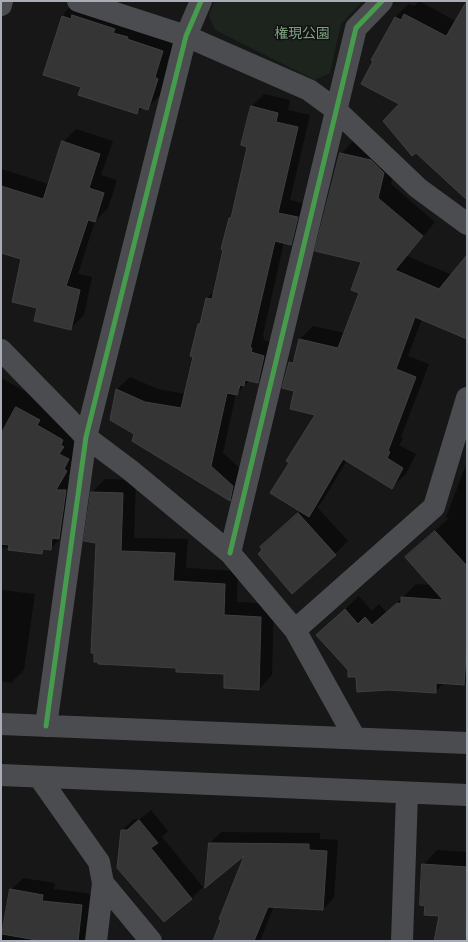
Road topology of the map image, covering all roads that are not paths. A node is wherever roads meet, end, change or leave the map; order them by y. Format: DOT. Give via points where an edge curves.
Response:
graph roads {
  1 [pos="2,1"];
  2 [pos="78,1"];
  3 [pos="201,1"];
  4 [pos="382,1"];
  5 [pos="1,5"];
  6 [pos="186,36"];
  7 [pos="335,109"];
  8 [pos="467,224"];
  9 [pos="1,350"];
  10 [pos="467,398"];
  11 [pos="86,437"];
  12 [pos="230,553"];
  13 [pos="295,630"];
  14 [pos="1,724"];
  15 [pos="46,726"];
  16 [pos="355,738"];
  17 [pos="467,743"];
  18 [pos="1,775"];
  19 [pos="39,777"];
  20 [pos="407,794"];
  21 [pos="467,795"];
  22 [pos="103,883"];
  23 [pos="96,941"];
  24 [pos="151,941"];
  25 [pos="402,941"];
  1 -- 5 [label="street"];
  2 -- 6 [label="street"];
  3 -- 6 [label="street"];
  4 -- 7 [label="street" via="356,28"];
  6 -- 7 [label="street" via="309,90"];
  6 -- 11 [label="street"];
  7 -- 8 [label="street" via="418,188"];
  7 -- 12 [label="street"];
  9 -- 11 [label="street"];
  10 -- 13 [label="street" via="434,507"];
  11 -- 12 [label="street"];
  11 -- 15 [label="street"];
  12 -- 13 [label="street"];
  13 -- 16 [label="street"];
  14 -- 15 [label="street"];
  15 -- 16 [label="street"];
  16 -- 17 [label="street"];
  18 -- 19 [label="street"];
  19 -- 20 [label="street"];
  19 -- 22 [label="street" via="100,862"];
  20 -- 21 [label="street"];
  20 -- 25 [label="street"];
  22 -- 23 [label="street"];
  22 -- 24 [label="street"];
}
